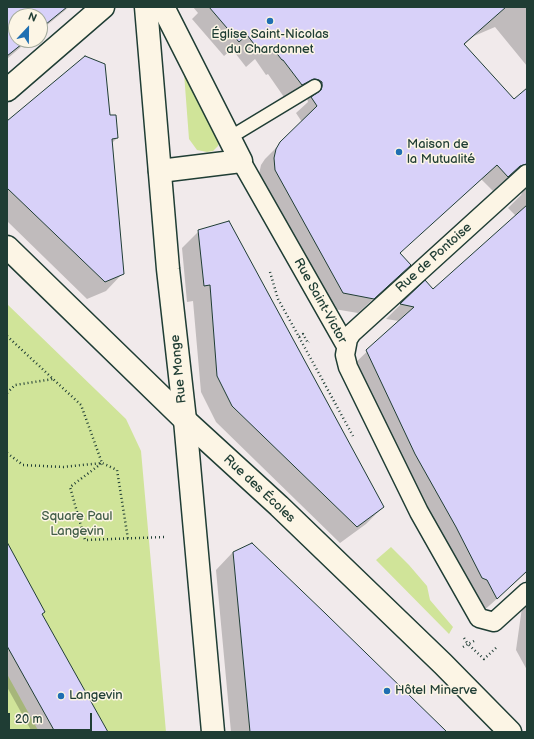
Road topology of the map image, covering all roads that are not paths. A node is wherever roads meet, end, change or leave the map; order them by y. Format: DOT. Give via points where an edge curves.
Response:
graph roads {
  1 [pos="103,7"];
  2 [pos="146,7"];
  3 [pos="162,7"];
  4 [pos="315,86"];
  5 [pos="7,90"];
  6 [pos="229,138"];
  7 [pos="241,161"];
  8 [pos="160,171"];
  9 [pos="527,174"];
  10 [pos="7,247"];
  11 [pos="346,346"];
  12 [pos="185,420"];
  13 [pos="527,592"];
  14 [pos="213,732"];
  15 [pos="510,732"];
  1 -- 5 [label="street"];
  2 -- 8 [label="street, Rue Monge"];
  3 -- 6 [label="street, Rue Saint-Victor"];
  4 -- 6 [label="lane"];
  6 -- 7 [label="street, Rue Saint-Victor"];
  7 -- 8 [label="street"];
  7 -- 11 [label="street, Rue Saint-Victor"];
  8 -- 12 [label="street, Rue Monge"];
  9 -- 11 [label="street, Rue de Pontoise" via="352,333"];
  10 -- 12 [label="street, Rue des Écoles"];
  11 -- 13 [label="street, Rue Saint-Victor" via="348,367 383,440 419,512 479,618 494,622"];
  12 -- 14 [label="street, Rue Monge"];
  12 -- 15 [label="street, Rue des Écoles" via="279,506"];
}
